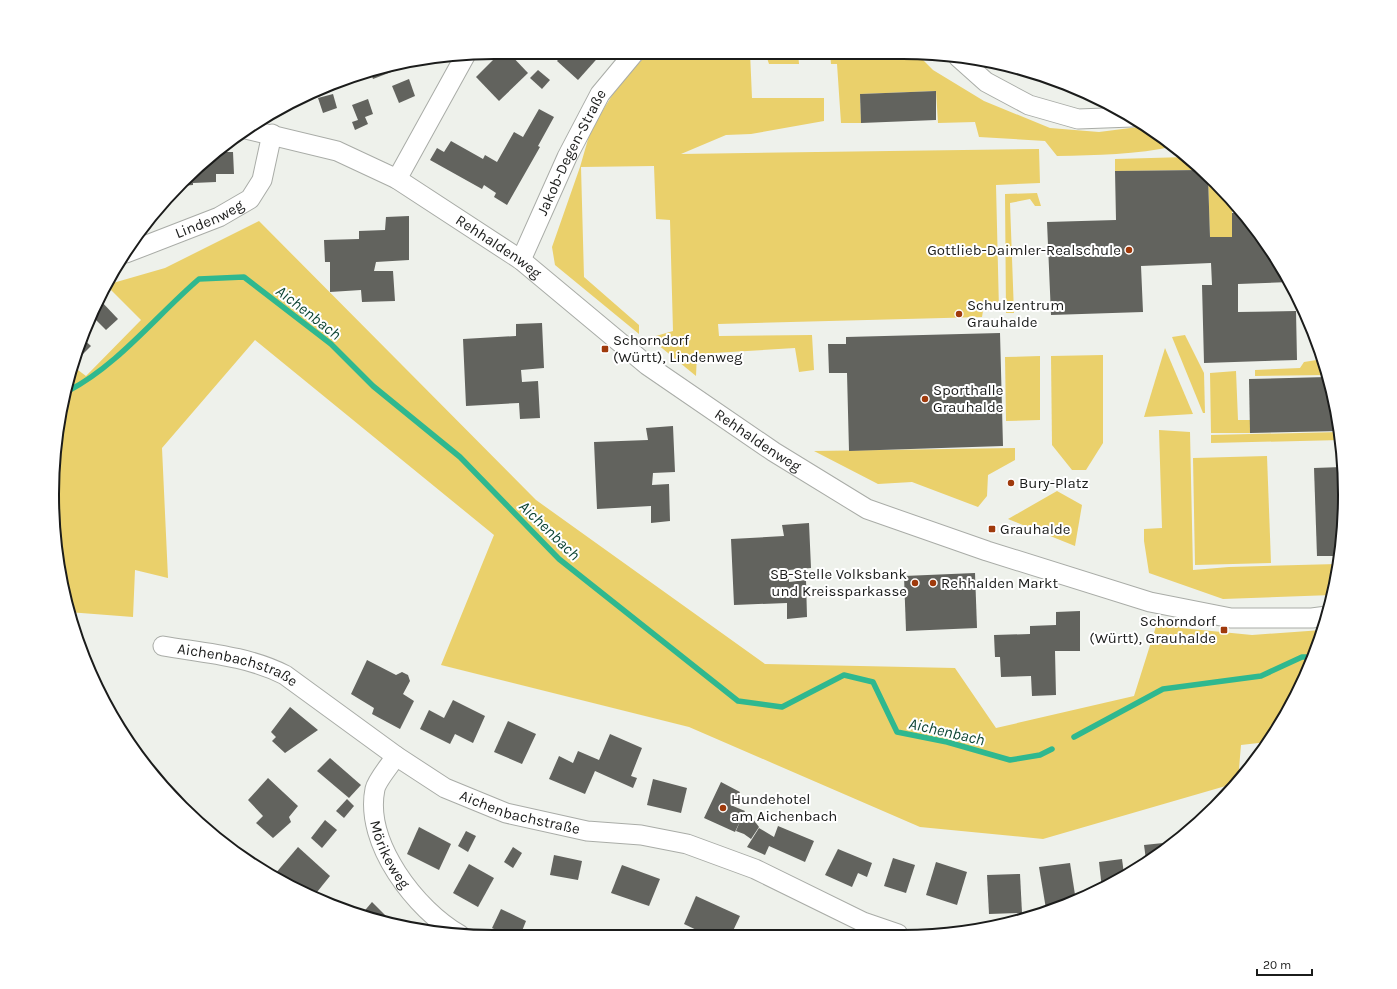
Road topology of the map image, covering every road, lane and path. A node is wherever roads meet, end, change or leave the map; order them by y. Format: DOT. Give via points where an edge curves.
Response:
graph roads {
  1 [pos="629,59"];
  2 [pos="463,60"];
  3 [pos="965,64"];
  4 [pos="1121,117"];
  5 [pos="255,131"];
  6 [pos="272,134"];
  7 [pos="397,179"];
  8 [pos="134,250"];
  9 [pos="521,260"];
  10 [pos="1320,617"];
  11 [pos="164,646"];
  12 [pos="396,756"];
  13 [pos="446,927"];
  14 [pos="886,930"];
  1 -- 9 [label="street, Jakob-Degen-Straße" via="600,94 567,157"];
  2 -- 7 [label="street"];
  3 -- 4 [label="street" via="986,82 1028,105 1078,119"];
  5 -- 6 [label="street, Rehhaldenweg"];
  6 -- 7 [label="street, Rehhaldenweg" via="337,151"];
  6 -- 8 [label="street, Lindenweg" via="262,180 250,199 219,217"];
  7 -- 9 [label="street, Rehhaldenweg"];
  9 -- 10 [label="street, Rehhaldenweg" via="647,365 774,452 867,509 987,551 1150,602 1231,618"];
  11 -- 12 [label="street, Aichenbachstraße" via="265,665 320,699"];
  12 -- 13 [label="street, Mörikeweg" via="375,788 374,819 386,856 413,894"];
  12 -- 14 [label="street, Aichenbachstraße" via="445,788 506,812 587,831 641,835 687,844 755,869 863,922"];
}
